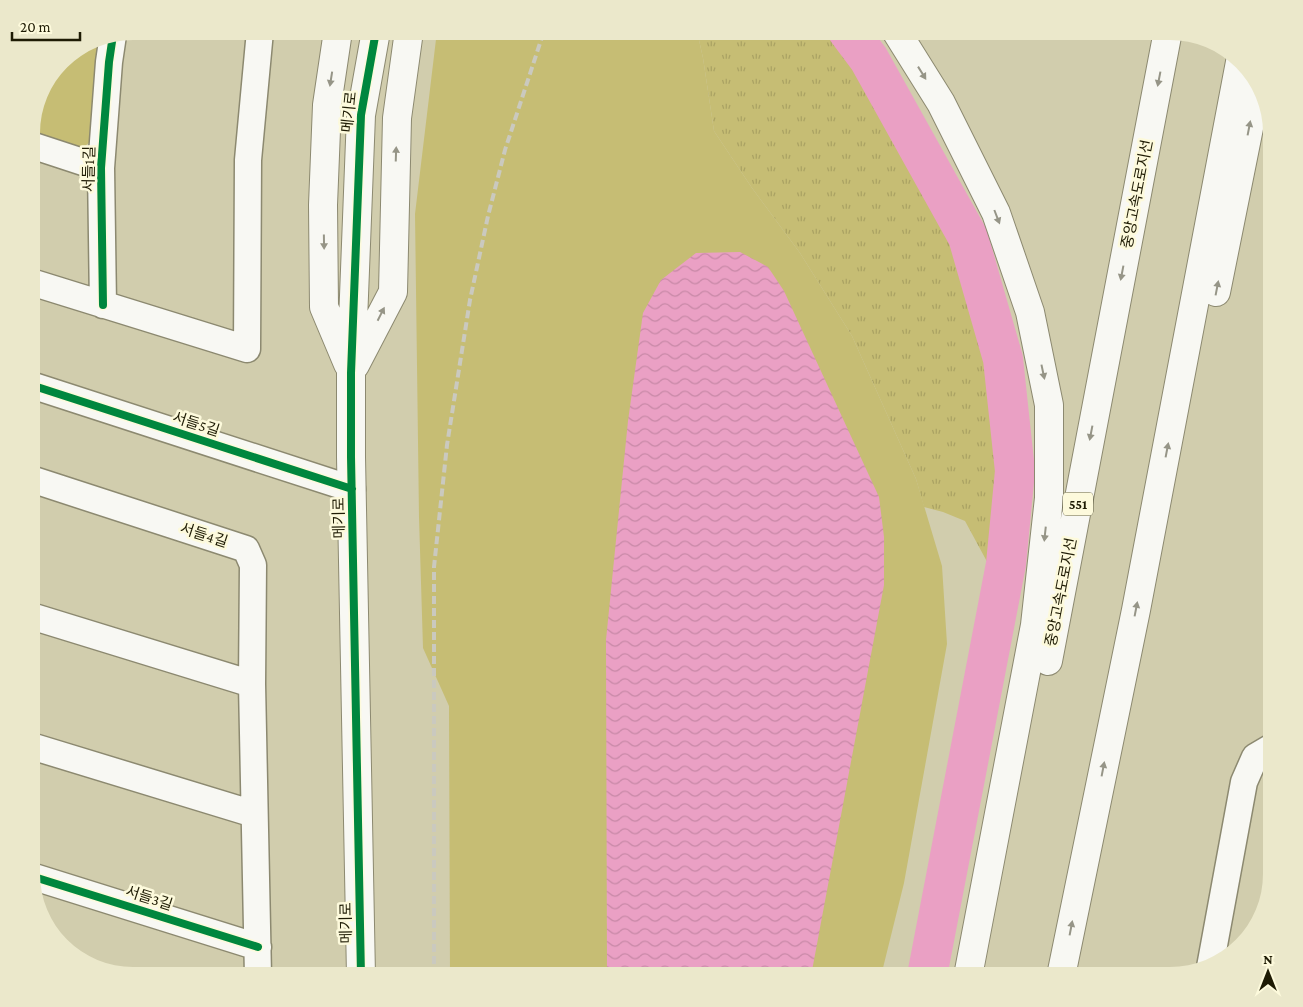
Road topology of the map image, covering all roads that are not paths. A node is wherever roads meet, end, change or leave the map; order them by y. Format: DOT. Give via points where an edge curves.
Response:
graph roads {
  1 [pos="259,40"];
  2 [pos="337,40"];
  3 [pos="374,40"];
  4 [pos="408,40"];
  5 [pos="902,40"];
  6 [pos="1166,40"];
  7 [pos="112,43"];
  8 [pos="1239,70"];
  9 [pos="1255,96"];
  10 [pos="40,147"];
  11 [pos="101,168"];
  12 [pos="40,285"];
  13 [pos="103,305"];
  14 [pos="351,373"];
  15 [pos="1180,380"];
  16 [pos="40,388"];
  17 [pos="40,482"];
  18 [pos="352,489"];
  19 [pos="40,618"];
  20 [pos="252,684"];
  21 [pos="40,748"];
  22 [pos="1263,752"];
  23 [pos="254,814"];
  24 [pos="40,879"];
  25 [pos="258,947"];
  26 [pos="1212,957"];
  27 [pos="258,967"];
  28 [pos="361,967"];
  29 [pos="970,967"];
  30 [pos="989,967"];
  31 [pos="1063,967"];
  1 -- 13 [label="street" via="248,160 247,349"];
  2 -- 14 [label="main road, one-way" via="327,105 324,307"];
  3 -- 14 [label="main road, 메기로" via="361,115"];
  14 -- 4 [label="main road, one-way" via="392,292 397,118"];
  5 -- 29 [label="main road, one-way" via="941,103 996,213 1030,312 1049,405 1049,498 1035,625"];
  6 -- 30 [label="main road, 중앙고속도로지선 / 551, one-way"];
  7 -- 11 [label="street, 서들1길"];
  8 -- 15 [label="main road"];
  15 -- 9 [label="main road, one-way" via="1208,335"];
  10 -- 11 [label="street, 서들1길"];
  11 -- 13 [label="street, 서들1길"];
  12 -- 13 [label="street"];
  14 -- 18 [label="main road, 메기로"];
  31 -- 15 [label="main road, one-way"];
  16 -- 18 [label="street, 서들5길"];
  17 -- 20 [label="street, 서들4길" via="246,549 253,565"];
  18 -- 28 [label="main road, 메기로"];
  19 -- 20 [label="street"];
  20 -- 23 [label="street, 서들4길"];
  21 -- 23 [label="street"];
  22 -- 26 [label="street" via="1255,757 1244,782"];
  23 -- 25 [label="street, 서들4길"];
  24 -- 25 [label="street, 서들3길"];
  25 -- 27 [label="street, 서들4길"];
}
